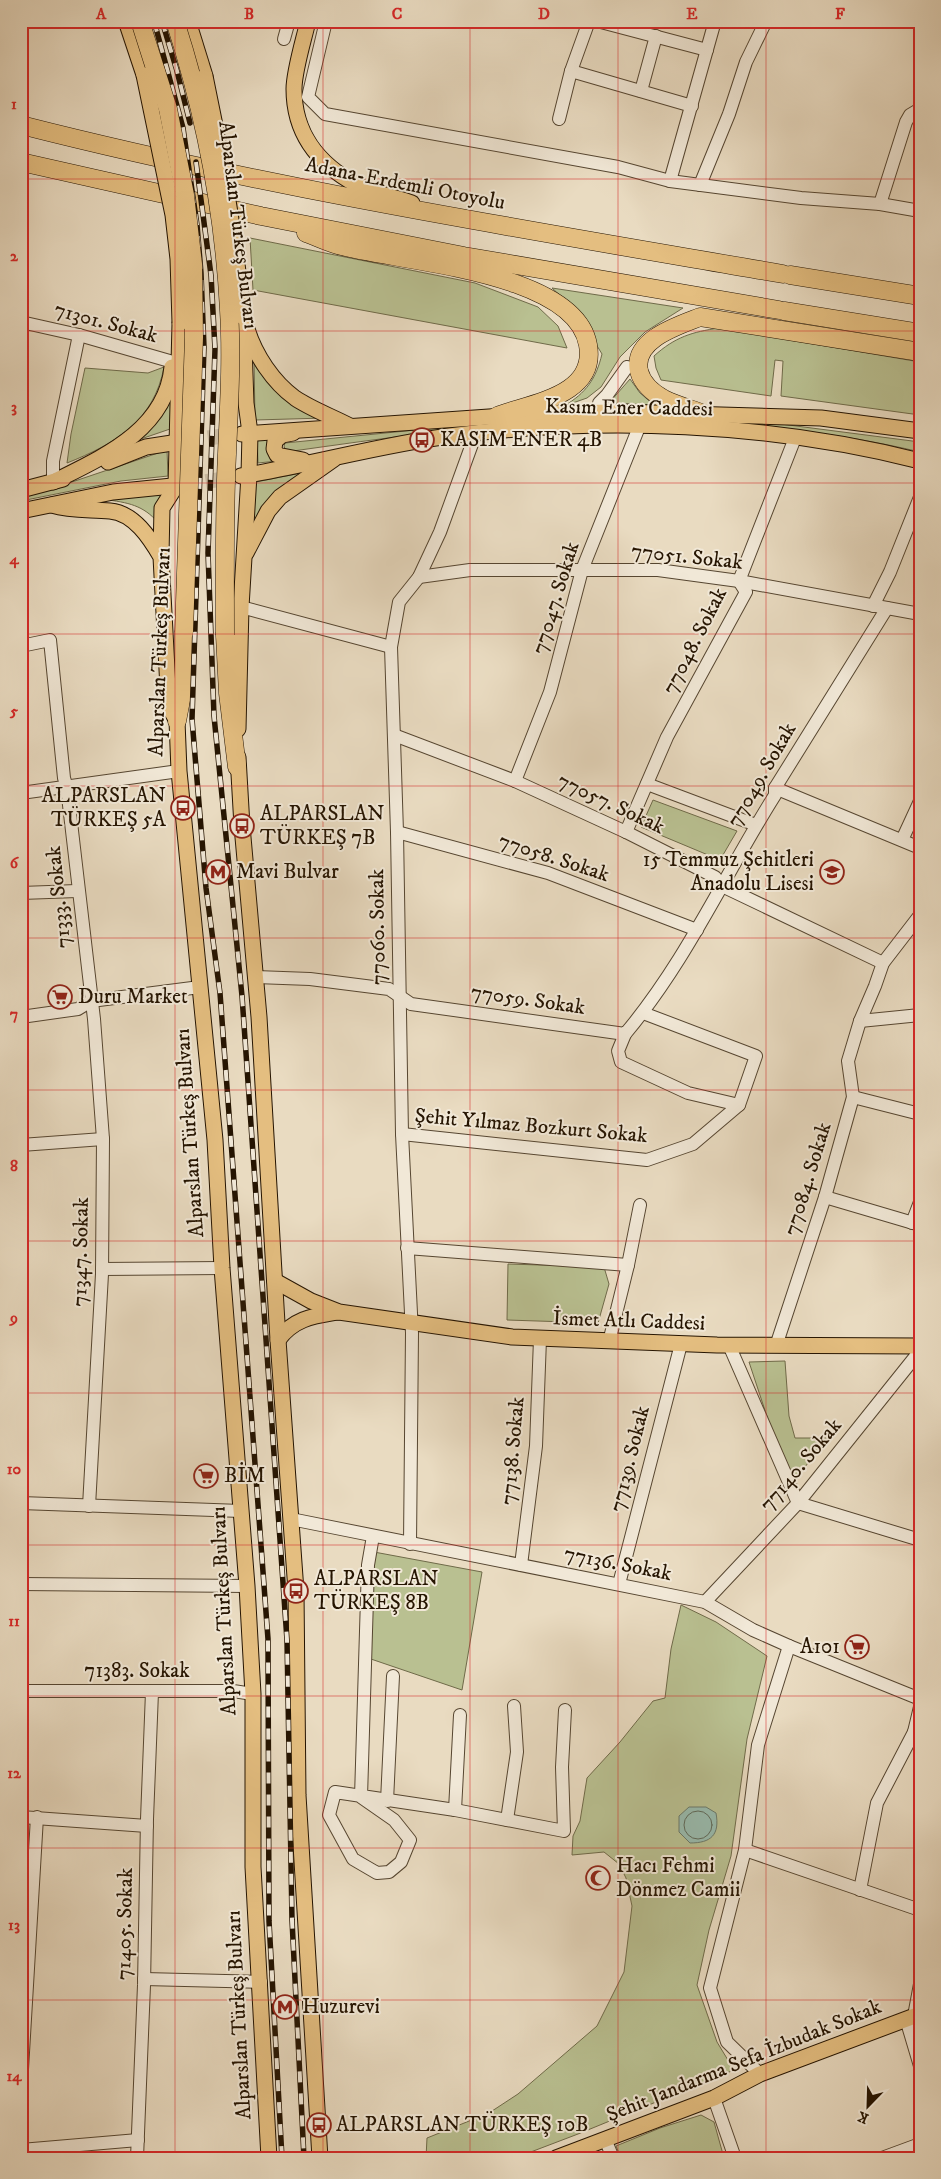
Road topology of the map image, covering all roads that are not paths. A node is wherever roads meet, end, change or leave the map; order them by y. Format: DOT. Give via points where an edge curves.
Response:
graph roads {
  1 [pos="126,21"];
  2 [pos="140,21"];
  3 [pos="175,21"];
  4 [pos="188,21"];
  5 [pos="289,21"];
  6 [pos="308,21"];
  7 [pos="326,21"];
  8 [pos="589,21"];
  9 [pos="597,21"];
  10 [pos="716,21"];
  11 [pos="766,21"];
  12 [pos="656,36"];
  13 [pos="284,40"];
  14 [pos="707,50"];
  15 [pos="571,71"];
  16 [pos="641,91"];
  17 [pos="692,106"];
  18 [pos="920,109"];
  19 [pos="559,119"];
  20 [pos="21,125"];
  21 [pos="21,162"];
  22 [pos="670,181"];
  23 [pos="700,185"];
  24 [pos="880,204"];
  25 [pos="920,211"];
  26 [pos="261,216"];
  27 [pos="466,220"];
  28 [pos="920,296"];
  29 [pos="243,317"];
  30 [pos="21,322"];
  31 [pos="920,333"];
  32 [pos="79,335"];
  33 [pos="920,352"];
  34 [pos="176,363"];
  35 [pos="627,367"];
  36 [pos="599,403"];
  37 [pos="704,414"];
  38 [pos="496,416"];
  39 [pos="789,418"];
  40 [pos="352,426"];
  41 [pos="639,427"];
  42 [pos="317,428"];
  43 [pos="920,431"];
  44 [pos="246,433"];
  45 [pos="476,433"];
  46 [pos="795,438"];
  47 [pos="920,438"];
  48 [pos="181,442"];
  49 [pos="920,454"];
  50 [pos="338,457"];
  51 [pos="920,461"];
  52 [pos="309,462"];
  53 [pos="245,475"];
  54 [pos="54,482"];
  55 [pos="179,485"];
  56 [pos="21,490"];
  57 [pos="920,497"];
  58 [pos="52,505"];
  59 [pos="21,511"];
  60 [pos="160,556"];
  61 [pos="244,558"];
  62 [pos="582,570"];
  63 [pos="418,577"];
  64 [pos="739,581"];
  65 [pos="873,606"];
  66 [pos="241,608"];
  67 [pos="887,608"];
  68 [pos="920,614"];
  69 [pos="21,646"];
  70 [pos="391,647"];
  71 [pos="176,721"];
  72 [pos="394,736"];
  73 [pos="237,767"];
  74 [pos="180,771"];
  75 [pos="515,781"];
  76 [pos="647,784"];
  77 [pos="67,788"];
  78 [pos="775,788"];
  79 [pos="21,793"];
  80 [pos="920,801"];
  81 [pos="756,825"];
  82 [pos="397,832"];
  83 [pos="626,832"];
  84 [pos="902,840"];
  85 [pos="920,848"];
  86 [pos="722,886"];
  87 [pos="77,891"];
  88 [pos="21,893"];
  89 [pos="920,915"];
  90 [pos="697,930"];
  91 [pos="883,962"];
  92 [pos="256,977"];
  93 [pos="200,987"];
  94 [pos="400,996"];
  95 [pos="91,1001"];
  96 [pos="643,1013"];
  97 [pos="920,1015"];
  98 [pos="21,1017"];
  99 [pos="860,1021"];
  100 [pos="625,1034"];
  101 [pos="853,1097"];
  102 [pos="739,1105"];
  103 [pos="920,1114"];
  104 [pos="402,1134"];
  105 [pos="103,1139"];
  106 [pos="21,1146"];
  107 [pos="825,1197"];
  108 [pos="920,1202"];
  109 [pos="640,1205"];
  110 [pos="916,1224"];
  111 [pos="407,1248"];
  112 [pos="628,1265"];
  113 [pos="222,1268"];
  114 [pos="102,1269"];
  115 [pos="275,1281"];
  116 [pos="339,1312"];
  117 [pos="411,1322"];
  118 [pos="540,1339"];
  119 [pos="278,1340"];
  120 [pos="608,1342"];
  121 [pos="681,1344"];
  122 [pos="729,1346"];
  123 [pos="776,1346"];
  124 [pos="920,1347"];
  125 [pos="21,1503"];
  126 [pos="798,1503"];
  127 [pos="89,1506"];
  128 [pos="241,1511"];
  129 [pos="291,1519"];
  130 [pos="373,1536"];
  131 [pos="920,1540"];
  132 [pos="410,1544"];
  133 [pos="522,1565"];
  134 [pos="21,1584"];
  135 [pos="619,1584"];
  136 [pos="247,1586"];
  137 [pos="705,1602"];
  138 [pos="789,1646"];
  139 [pos="394,1676"];
  140 [pos="21,1690"];
  141 [pos="152,1692"];
  142 [pos="253,1694"];
  143 [pos="920,1699"];
  144 [pos="514,1706"];
  145 [pos="920,1708"];
  146 [pos="565,1710"];
  147 [pos="460,1715"];
  148 [pos="917,1738"];
  149 [pos="362,1797"];
  150 [pos="387,1801"];
  151 [pos="455,1810"];
  152 [pos="21,1817"];
  153 [pos="37,1817"];
  154 [pos="507,1820"];
  155 [pos="147,1826"];
  156 [pos="745,1850"];
  157 [pos="860,1890"];
  158 [pos="920,1908"];
  159 [pos="26,1945"];
  160 [pos="144,1979"];
  161 [pos="261,1982"];
  162 [pos="920,1984"];
  163 [pos="913,2016"];
  164 [pos="920,2066"];
  165 [pos="760,2074"];
  166 [pos="21,2086"];
  167 [pos="714,2098"];
  168 [pos="605,2139"];
  169 [pos="138,2140"];
  170 [pos="920,2144"];
  171 [pos="21,2150"];
  172 [pos="137,2158"];
  173 [pos="269,2158"];
  174 [pos="320,2158"];
  175 [pos="556,2158"];
  176 [pos="613,2158"];
  177 [pos="735,2158"];
  178 [pos="882,2158"];
  1 -- 34 [label="main road, Alparslan Türkeş Bulvarı, bridge" via="144,75 173,215 180,323"];
  2 -- 71 [label="highway, Alparslan Türkeş Bulvarı, bridge" via="168,110 185,195 193,264 194,337 184,684"];
  3 -- 73 [label="highway, Alparslan Türkeş Bulvarı, bridge" via="205,126 229,309 225,636"];
  4 -- 29 [label="main road, Alparslan Türkeş Bulvarı, bridge" via="205,76 222,154"];
  5 -- 13 [label="street"];
  6 -- 27 [label="main road" via="294,87 298,121 307,142 326,165 358,186"];
  7 -- 22 [label="street" via="308,97 325,114 618,167"];
  8 -- 15 [label="street"];
  9 -- 12 [label="street"];
  10 -- 14 [label="street"];
  11 -- 23 [label="street" via="746,62"];
  12 -- 14 [label="street"];
  12 -- 16 [label="street"];
  14 -- 17 [label="street"];
  15 -- 16 [label="street"];
  15 -- 19 [label="street"];
  16 -- 17 [label="street"];
  17 -- 22 [label="street"];
  18 -- 24 [label="street" via="906,122"];
  20 -- 27 [label="highway, Adana-Erdemli Otoyolu" via="240,175"];
  21 -- 26 [label="highway"];
  22 -- 23 [label="street"];
  23 -- 24 [label="street"];
  24 -- 25 [label="street"];
  26 -- 31 [label="highway" via="464,256"];
  26 -- 38 [label="highway" via="338,245 503,279 553,301 574,318 587,338 590,355 587,370 576,384 561,394"];
  27 -- 28 [label="highway, Adana-Erdemli Otoyolu"];
  29 -- 40 [label="main road" via="261,359 279,384 297,399"];
  29 -- 44 [label="main road, Alparslan Türkeş Bulvarı"];
  30 -- 32 [label="street, 71301. Sokak"];
  32 -- 34 [label="street, 71301. Sokak"];
  32 -- 54 [label="street" via="53,461"];
  33 -- 37 [label="highway" via="700,317 652,341 640,354 637,363 642,381 663,399"];
  34 -- 48 [label="main road, Alparslan Türkeş Bulvarı"];
  34 -- 54 [label="main road" via="163,400 131,438 110,453"];
  35 -- 36 [label="street"];
  37 -- 38 [label="main road, Kasım Ener Caddesi" via="619,412"];
  37 -- 39 [label="main road, Kasım Ener Caddesi"];
  38 -- 40 [label="main road, Kasım Ener Caddesi"];
  39 -- 43 [label="main road, Kasım Ener Caddesi" via="820,418"];
  39 -- 47 [label="main road" via="807,424"];
  40 -- 42 [label="main road, Kasım Ener Caddesi"];
  41 -- 45 [label="main road, Kasım Ener Caddesi" via="543,427"];
  41 -- 46 [label="main road, Kasım Ener Caddesi" via="723,430"];
  41 -- 62 [label="street, 77047. Sokak"];
  42 -- 44 [label="main road"];
  42 -- 52 [label="main road" via="282,435 275,441 277,456"];
  44 -- 53 [label="main road, Alparslan Türkeş Bulvarı"];
  45 -- 50 [label="main road, Kasım Ener Caddesi"];
  45 -- 63 [label="street, 77060. Sokak" via="440,532"];
  46 -- 49 [label="main road" via="806,432 872,442"];
  46 -- 51 [label="main road, Kasım Ener Caddesi" via="867,448"];
  46 -- 64 [label="street, 77048. Sokak"];
  48 -- 54 [label="main road" via="146,447"];
  48 -- 55 [label="main road, Alparslan Türkeş Bulvarı"];
  50 -- 52 [label="main road, Kasım Ener Caddesi"];
  50 -- 61 [label="main road" via="280,497 268,511"];
  52 -- 53 [label="main road, Kasım Ener Caddesi"];
  53 -- 61 [label="main road, Alparslan Türkeş Bulvarı"];
  54 -- 56 [label="main road"];
  55 -- 58 [label="main road" via="113,492"];
  55 -- 60 [label="main road, Alparslan Türkeş Bulvarı" via="162,508"];
  57 -- 65 [label="street"];
  58 -- 59 [label="main road"];
  58 -- 60 [label="main road" via="68,510 113,511 134,521 150,538"];
  60 -- 71 [label="main road, Alparslan Türkeş Bulvarı" via="169,707"];
  61 -- 66 [label="main road, Alparslan Türkeş Bulvarı"];
  62 -- 63 [label="street, 77051. Sokak" via="470,570"];
  62 -- 64 [label="street, 77051. Sokak" via="658,570"];
  62 -- 75 [label="street, 77047. Sokak" via="550,692"];
  63 -- 70 [label="street, 77060. Sokak" via="399,602"];
  64 -- 65 [label="street, 77051. Sokak"];
  64 -- 76 [label="street, 77048. Sokak" via="746,592 667,737"];
  65 -- 67 [label="street, 77051. Sokak"];
  66 -- 70 [label="street"];
  66 -- 73 [label="main road, Alparslan Türkeş Bulvarı"];
  67 -- 68 [label="street, 77051. Sokak"];
  67 -- 78 [label="street, 77049. Sokak"];
  69 -- 77 [label="street, 71333. Sokak" via="50,640"];
  70 -- 72 [label="street, 77060. Sokak"];
  71 -- 74 [label="main road, Alparslan Türkeş Bulvarı"];
  72 -- 75 [label="street, 77057. Sokak"];
  72 -- 82 [label="street, 77060. Sokak"];
  73 -- 92 [label="main road, Alparslan Türkeş Bulvarı"];
  74 -- 77 [label="street"];
  74 -- 93 [label="main road, Alparslan Türkeş Bulvarı"];
  75 -- 83 [label="street, 77057. Sokak"];
  76 -- 81 [label="street"];
  76 -- 83 [label="street, 77048. Sokak"];
  77 -- 79 [label="street"];
  77 -- 87 [label="street, 71333. Sokak"];
  78 -- 81 [label="street, 77049. Sokak" via="775,794"];
  78 -- 84 [label="street"];
  80 -- 84 [label="street"];
  81 -- 86 [label="street, 77049. Sokak"];
  82 -- 90 [label="street, 77058. Sokak" via="548,873"];
  82 -- 94 [label="street, 77060. Sokak"];
  83 -- 86 [label="street, 77057. Sokak" via="715,877"];
  84 -- 85 [label="street"];
  86 -- 90 [label="street, 77049. Sokak"];
  86 -- 91 [label="street, 77057. Sokak"];
  87 -- 88 [label="street"];
  87 -- 95 [label="street, 71333. Sokak"];
  89 -- 91 [label="street, 77084. Sokak"];
  90 -- 96 [label="street, 77049. Sokak"];
  91 -- 99 [label="street, 77084. Sokak"];
  92 -- 94 [label="street, 77059. Sokak" via="310,979 390,989"];
  92 -- 115 [label="main road, Alparslan Türkeş Bulvarı"];
  93 -- 95 [label="street"];
  93 -- 113 [label="main road, Alparslan Türkeş Bulvarı" via="215,1140"];
  94 -- 100 [label="street, 77059. Sokak" via="410,1004"];
  94 -- 104 [label="street, 77060. Sokak"];
  95 -- 98 [label="street" via="78,1009"];
  95 -- 105 [label="street, 71347. Sokak"];
  96 -- 100 [label="street"];
  96 -- 102 [label="street" via="756,1056"];
  97 -- 99 [label="street"];
  99 -- 101 [label="street, 77084. Sokak" via="848,1061"];
  100 -- 102 [label="street" via="618,1051 621,1062 688,1093"];
  101 -- 103 [label="street"];
  101 -- 107 [label="street, 77084. Sokak"];
  102 -- 104 [label="street, Şehit Yılmaz Bozkurt Sokak" via="693,1144 647,1160"];
  104 -- 111 [label="street, 77060. Sokak"];
  105 -- 106 [label="street"];
  105 -- 114 [label="street, 71347. Sokak"];
  107 -- 110 [label="street"];
  107 -- 123 [label="street, 77084. Sokak"];
  108 -- 110 [label="street"];
  109 -- 112 [label="street"];
  111 -- 112 [label="street"];
  111 -- 117 [label="street, 77060. Sokak"];
  112 -- 120 [label="street"];
  113 -- 114 [label="street"];
  113 -- 128 [label="main road, Alparslan Türkeş Bulvarı"];
  114 -- 127 [label="street, 71347. Sokak"];
  115 -- 116 [label="main road"];
  115 -- 119 [label="main road, Alparslan Türkeş Bulvarı"];
  116 -- 117 [label="main road, İsmet Atlı Caddesi"];
  116 -- 119 [label="main road" via="306,1318"];
  117 -- 118 [label="main road, İsmet Atlı Caddesi"];
  117 -- 132 [label="street, 77060. Sokak"];
  118 -- 120 [label="main road, İsmet Atlı Caddesi"];
  118 -- 133 [label="street, 77138. Sokak" via="536,1446"];
  119 -- 129 [label="main road, Alparslan Türkeş Bulvarı"];
  120 -- 121 [label="main road, İsmet Atlı Caddesi"];
  121 -- 122 [label="main road, İsmet Atlı Caddesi"];
  121 -- 135 [label="street, 77139. Sokak"];
  122 -- 123 [label="main road, İsmet Atlı Caddesi"];
  122 -- 126 [label="street"];
  123 -- 124 [label="main road, İsmet Atlı Caddesi"];
  124 -- 126 [label="street, 77140. Sokak"];
  125 -- 127 [label="street"];
  126 -- 131 [label="street"];
  126 -- 137 [label="street, 77140. Sokak"];
  127 -- 128 [label="street"];
  128 -- 136 [label="main road, Alparslan Türkeş Bulvarı"];
  129 -- 130 [label="street, 77136. Sokak"];
  129 -- 174 [label="main road, Alparslan Türkeş Bulvarı" via="296,1591 298,1795"];
  130 -- 132 [label="street, 77136. Sokak"];
  130 -- 149 [label="street" via="368,1565"];
  132 -- 133 [label="street, 77136. Sokak"];
  133 -- 135 [label="street, 77136. Sokak"];
  134 -- 136 [label="street"];
  135 -- 137 [label="street, 77136. Sokak"];
  136 -- 142 [label="main road, Alparslan Türkeş Bulvarı"];
  137 -- 138 [label="street, 77136. Sokak" via="753,1630"];
  138 -- 143 [label="street, 77136. Sokak"];
  138 -- 156 [label="street" via="758,1745"];
  139 -- 150 [label="street"];
  140 -- 141 [label="street, 71383. Sokak"];
  141 -- 142 [label="street, 71383. Sokak" via="233,1691"];
  141 -- 155 [label="street, 71405. Sokak"];
  142 -- 161 [label="main road, Alparslan Türkeş Bulvarı" via="253,1867"];
  144 -- 154 [label="street" via="517,1752"];
  145 -- 148 [label="street"];
  146 -- 154 [label="street" via="562,1768 564,1831"];
  147 -- 151 [label="street"];
  148 -- 157 [label="street" via="877,1803"];
  149 -- 149 [label="street" via="394,1820 410,1840 401,1862 389,1872 377,1873 353,1860 329,1815 334,1792"];
  149 -- 150 [label="street"];
  150 -- 151 [label="street"];
  151 -- 154 [label="street"];
  152 -- 153 [label="street"];
  153 -- 155 [label="street"];
  153 -- 159 [label="street"];
  155 -- 160 [label="street, 71405. Sokak"];
  156 -- 157 [label="street"];
  156 -- 165 [label="street" via="710,1988 727,2042"];
  157 -- 158 [label="street" via="917,1910"];
  159 -- 166 [label="street"];
  160 -- 161 [label="street"];
  160 -- 169 [label="street, 71405. Sokak"];
  161 -- 173 [label="main road, Alparslan Türkeş Bulvarı"];
  162 -- 163 [label="street"];
  163 -- 164 [label="street"];
  163 -- 165 [label="main road, Şehit Jandarma Sefa İzbudak Sokak"];
  165 -- 167 [label="main road, Şehit Jandarma Sefa İzbudak Sokak"];
  167 -- 168 [label="main road, Şehit Jandarma Sefa İzbudak Sokak"];
  167 -- 177 [label="street"];
  168 -- 175 [label="main road, Şehit Jandarma Sefa İzbudak Sokak"];
  168 -- 176 [label="street"];
  169 -- 171 [label="street"];
  169 -- 172 [label="street, 71405. Sokak"];
  170 -- 178 [label="street"];
}
